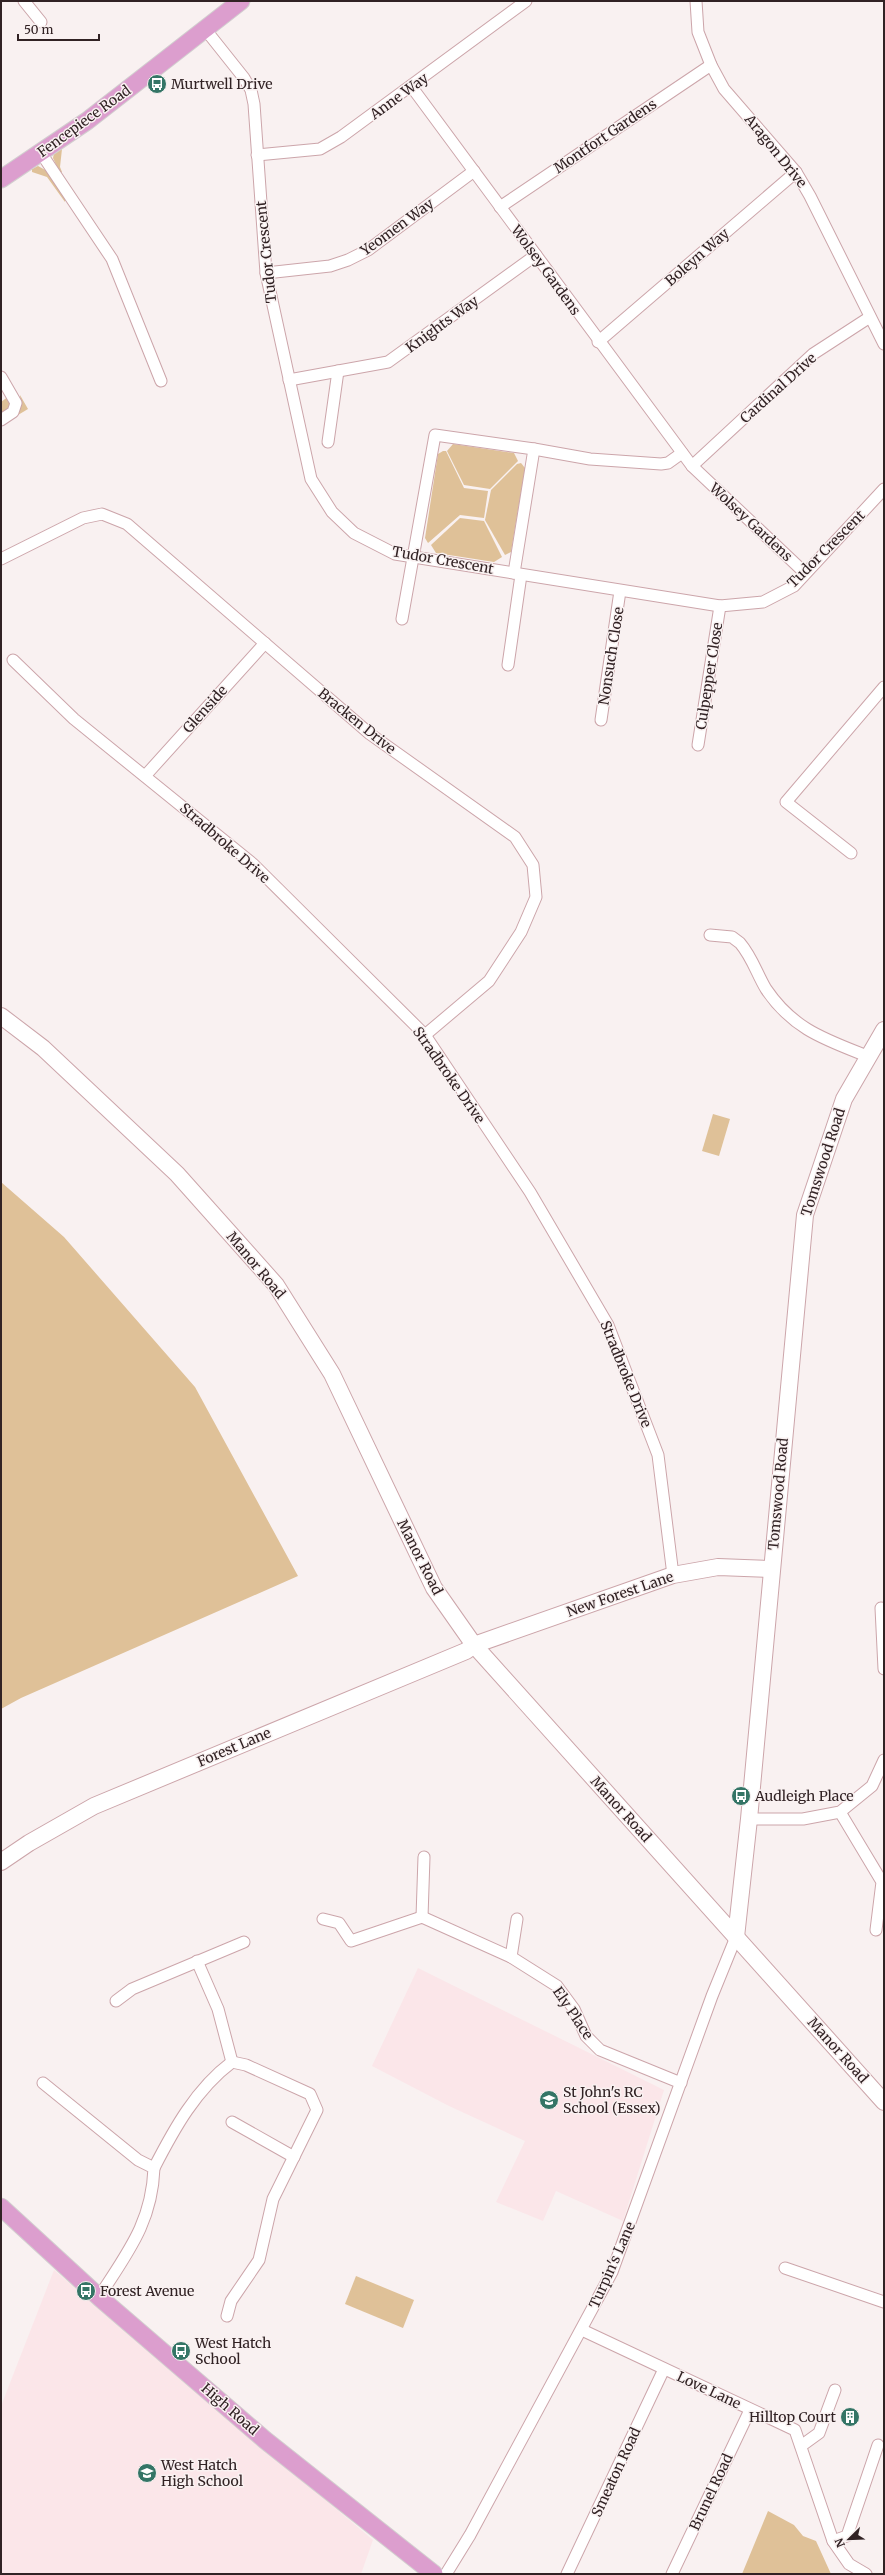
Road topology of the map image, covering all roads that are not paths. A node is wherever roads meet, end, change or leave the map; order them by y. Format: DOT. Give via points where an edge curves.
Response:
graph roads {
  1 [pos="24,1"];
  2 [pos="241,1"];
  3 [pos="526,1"];
  4 [pos="696,1"];
  5 [pos="41,22"];
  6 [pos="205,29"];
  7 [pos="711,65"];
  8 [pos="411,86"];
  9 [pos="41,152"];
  10 [pos="257,155"];
  11 [pos="474,171"];
  12 [pos="796,172"];
  13 [pos="1,179"];
  14 [pos="500,207"];
  15 [pos="536,255"];
  16 [pos="266,273"];
  17 [pos="870,317"];
  18 [pos="598,342"];
  19 [pos="884,344"];
  20 [pos="338,371"];
  21 [pos="1,377"];
  22 [pos="289,380"];
  23 [pos="161,381"];
  24 [pos="1,420"];
  25 [pos="328,442"];
  26 [pos="534,449"];
  27 [pos="682,453"];
  28 [pos="692,466"];
  29 [pos="884,489"];
  30 [pos="415,557"];
  31 [pos="1,559"];
  32 [pos="805,573"];
  33 [pos="517,574"];
  34 [pos="620,591"];
  35 [pos="720,606"];
  36 [pos="402,619"];
  37 [pos="265,643"];
  38 [pos="13,660"];
  39 [pos="508,665"];
  40 [pos="884,687"];
  41 [pos="601,720"];
  42 [pos="698,745"];
  43 [pos="145,776"];
  44 [pos="851,853"];
  45 [pos="710,935"];
  46 [pos="1,1016"];
  47 [pos="884,1030"];
  48 [pos="425,1035"];
  49 [pos="865,1059"];
  50 [pos="771,1569"];
  51 [pos="673,1575"];
  52 [pos="881,1608"];
  53 [pos="474,1645"];
  54 [pos="884,1668"];
  55 [pos="884,1760"];
  56 [pos="840,1812"];
  57 [pos="749,1819"];
  58 [pos="424,1857"];
  59 [pos="1,1862"];
  60 [pos="422,1917"];
  61 [pos="322,1919"];
  62 [pos="517,1919"];
  63 [pos="876,1930"];
  64 [pos="736,1937"];
  65 [pos="244,1942"];
  66 [pos="511,1958"];
  67 [pos="197,1962"];
  68 [pos="116,2001"];
  69 [pos="232,2062"];
  70 [pos="681,2083"];
  71 [pos="43,2084"];
  72 [pos="884,2102"];
  73 [pos="232,2122"];
  74 [pos="294,2157"];
  75 [pos="154,2168"];
  76 [pos="1,2207"];
  77 [pos="785,2268"];
  78 [pos="99,2298"];
  79 [pos="884,2302"];
  80 [pos="227,2316"];
  81 [pos="582,2330"];
  82 [pos="664,2369"];
  83 [pos="835,2390"];
  84 [pos="750,2410"];
  85 [pos="878,2445"];
  86 [pos="801,2446"];
  87 [pos="833,2541"];
  88 [pos="434,2574"];
  89 [pos="446,2574"];
  90 [pos="567,2574"];
  91 [pos="672,2574"];
  92 [pos="866,2574"];
  1 -- 5 [label="street"];
  2 -- 6 [label="main road, Fencepiece Road"];
  3 -- 8 [label="street, Anne Way"];
  4 -- 7 [label="street, Aragon Drive" via="698,32"];
  6 -- 9 [label="main road, Fencepiece Road" via="87,121"];
  6 -- 10 [label="street, Tudor Crescent" via="251,90"];
  7 -- 12 [label="street, Aragon Drive" via="724,89"];
  7 -- 14 [label="street, Montfort Gardens"];
  8 -- 10 [label="street, Anne Way" via="341,138 320,149"];
  8 -- 11 [label="street, Wolsey Gardens"];
  9 -- 13 [label="main road, Fencepiece Road"];
  9 -- 23 [label="street" via="112,259"];
  10 -- 16 [label="street, Tudor Crescent"];
  11 -- 14 [label="street, Wolsey Gardens"];
  11 -- 16 [label="street, Yeomen Way" via="368,250 348,260 330,266"];
  12 -- 17 [label="street, Aragon Drive"];
  12 -- 18 [label="street, Boleyn Way"];
  14 -- 15 [label="street, Wolsey Gardens"];
  15 -- 18 [label="street, Wolsey Gardens"];
  15 -- 20 [label="street, Knights Way" via="388,362"];
  16 -- 22 [label="street, Tudor Crescent"];
  17 -- 19 [label="street, Aragon Drive"];
  17 -- 28 [label="street, Cardinal Drive" via="814,354"];
  18 -- 27 [label="street, Wolsey Gardens"];
  20 -- 22 [label="street, Knights Way"];
  20 -- 25 [label="street"];
  21 -- 24 [label="street" via="16,403 13,412"];
  22 -- 30 [label="street, Tudor Crescent" via="310,479 320,497 354,533 395,554"];
  26 -- 27 [label="street" via="590,459 661,464 668,463"];
  26 -- 30 [label="street" via="435,435"];
  26 -- 33 [label="street"];
  27 -- 28 [label="street, Wolsey Gardens"];
  28 -- 32 [label="street, Wolsey Gardens"];
  29 -- 32 [label="street, Tudor Crescent"];
  30 -- 33 [label="street, Tudor Crescent"];
  30 -- 36 [label="street"];
  31 -- 37 [label="street, Bracken Drive" via="83,518 102,514 127,524"];
  32 -- 35 [label="street, Tudor Crescent" via="794,586 764,602"];
  33 -- 34 [label="street, Tudor Crescent"];
  33 -- 39 [label="street"];
  34 -- 35 [label="street, Tudor Crescent"];
  34 -- 41 [label="street, Nonsuch Close"];
  35 -- 42 [label="street, Culpepper Close"];
  37 -- 43 [label="street, Glenside"];
  37 -- 48 [label="street, Bracken Drive" via="370,734 516,837 532,865 536,897 521,932 489,981"];
  38 -- 43 [label="street, Stradbroke Drive" via="74,719"];
  40 -- 44 [label="street" via="786,802"];
  43 -- 48 [label="street, Stradbroke Drive" via="253,864"];
  45 -- 49 [label="street" via="732,938 740,944 783,1012 799,1025"];
  46 -- 53 [label="street, Manor Road" via="43,1048 177,1174 276,1285 332,1374 434,1588"];
  47 -- 49 [label="street, Tomswood Road"];
  48 -- 51 [label="street, Stradbroke Drive" via="530,1192 608,1325 658,1455"];
  49 -- 50 [label="street, Tomswood Road" via="844,1099 805,1215"];
  50 -- 51 [label="street, New Forest Lane" via="718,1567"];
  50 -- 57 [label="street, Tomswood Road"];
  51 -- 53 [label="street, New Forest Lane"];
  52 -- 54 [label="street"];
  53 -- 59 [label="street, Forest Lane" via="466,1651 94,1806"];
  53 -- 64 [label="street, Manor Road"];
  55 -- 56 [label="street" via="872,1786"];
  56 -- 57 [label="street" via="803,1819"];
  56 -- 63 [label="street" via="882,1882"];
  57 -- 64 [label="street, Tomswood Road"];
  58 -- 60 [label="street"];
  60 -- 61 [label="street" via="351,1941 339,1923"];
  60 -- 66 [label="street, Ely Place"];
  62 -- 66 [label="street"];
  64 -- 70 [label="street, Turpin's Lane"];
  64 -- 72 [label="street, Manor Road"];
  65 -- 67 [label="street"];
  66 -- 70 [label="street, Ely Place" via="557,1986 574,2009 586,2036 600,2050"];
  67 -- 68 [label="street" via="132,1989"];
  67 -- 69 [label="street" via="218,2009"];
  69 -- 74 [label="street" via="246,2065 310,2094 317,2110"];
  69 -- 75 [label="street" via="180,2117"];
  70 -- 81 [label="street, Turpin's Lane" via="612,2272"];
  71 -- 75 [label="street" via="138,2160"];
  73 -- 74 [label="street"];
  74 -- 80 [label="street" via="274,2199 259,2260 231,2301"];
  75 -- 78 [label="street" via="148,2213 140,2231"];
  76 -- 78 [label="main road, High Road"];
  77 -- 79 [label="street"];
  78 -- 88 [label="main road, High Road" via="265,2440"];
  81 -- 82 [label="street, Love Lane"];
  81 -- 89 [label="street, Turpin's Lane"];
  82 -- 84 [label="street, Love Lane"];
  82 -- 90 [label="street, Smeaton Road"];
  83 -- 86 [label="street" via="819,2433"];
  84 -- 86 [label="street, Love Lane" via="795,2430"];
  84 -- 91 [label="street, Brunel Road"];
  85 -- 87 [label="street" via="847,2536"];
  86 -- 87 [label="street, Love Lane"];
  87 -- 92 [label="street, Love Lane" via="849,2564"];
}
